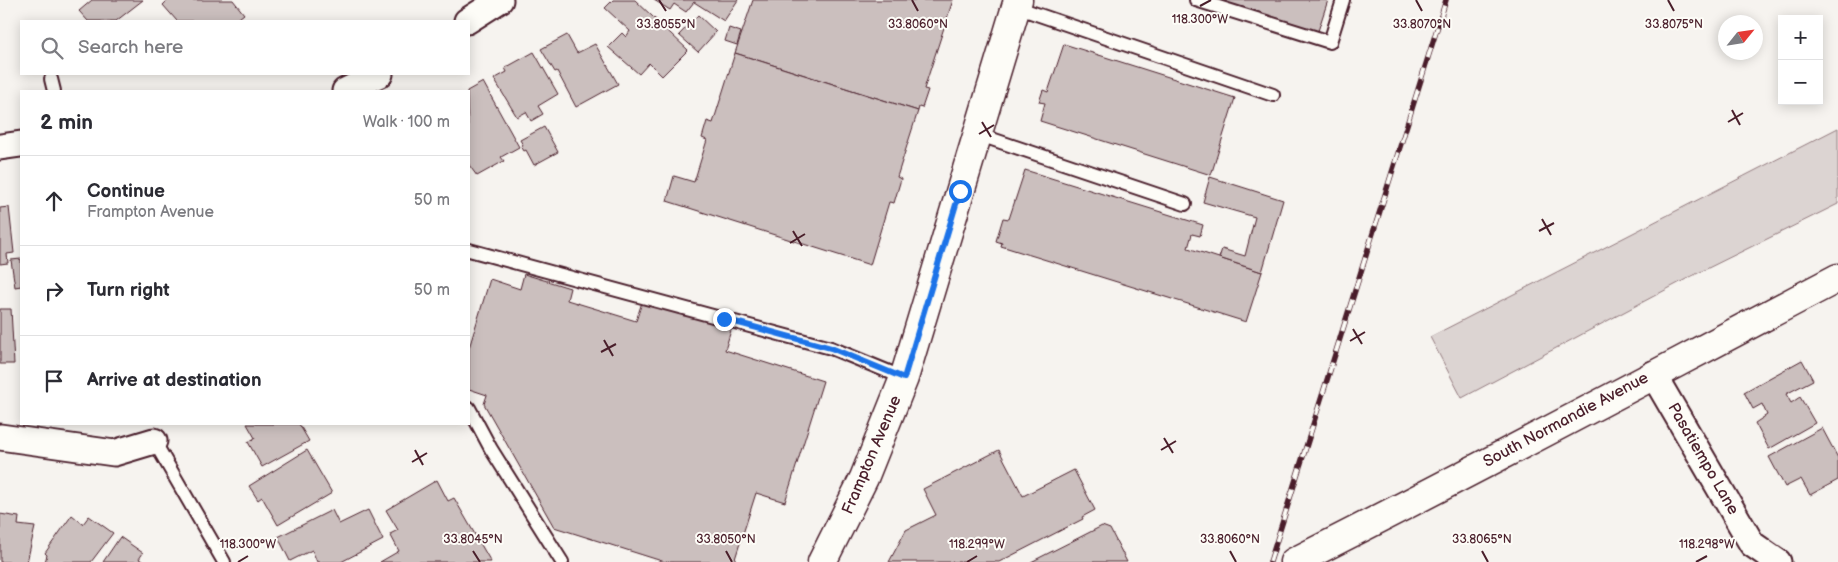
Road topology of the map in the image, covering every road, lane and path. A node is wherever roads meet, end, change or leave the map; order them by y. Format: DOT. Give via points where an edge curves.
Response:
graph roads {
  1 [pos="500,0"];
  2 [pos="1196,0"];
  3 [pos="1343,0"];
  4 [pos="1017,4"];
  5 [pos="469,20"];
  6 [pos="378,75"];
  7 [pos="347,90"];
  8 [pos="1273,95"];
  9 [pos="978,134"];
  10 [pos="20,144"];
  11 [pos="0,147"];
  12 [pos="1186,204"];
  13 [pos="470,250"];
  14 [pos="1838,278"];
  15 [pos="1653,374"];
  16 [pos="904,378"];
  17 [pos="470,410"];
  18 [pos="0,437"];
  19 [pos="154,442"];
  20 [pos="1310,558"];
  21 [pos="224,562"];
  22 [pos="562,562"];
  23 [pos="822,562"];
  24 [pos="1778,562"];
  1 -- 5 [label="street"];
  2 -- 3 [label="lane" via="1330,42"];
  4 -- 8 [label="lane"];
  4 -- 9 [label="street, Frampton Avenue"];
  6 -- 7 [label="street"];
  9 -- 12 [label="lane"];
  9 -- 16 [label="street, Frampton Avenue"];
  10 -- 11 [label="street"];
  13 -- 16 [label="lane" via="831,348"];
  14 -- 15 [label="street, South Normandie Avenue"];
  15 -- 20 [label="street, South Normandie Avenue"];
  15 -- 24 [label="street, Pasatiempo Lane" via="1752,544"];
  16 -- 23 [label="street, Frampton Avenue" via="864,478"];
  17 -- 22 [label="lane"];
  18 -- 19 [label="street" via="114,453"];
  19 -- 21 [label="lane"];
}
